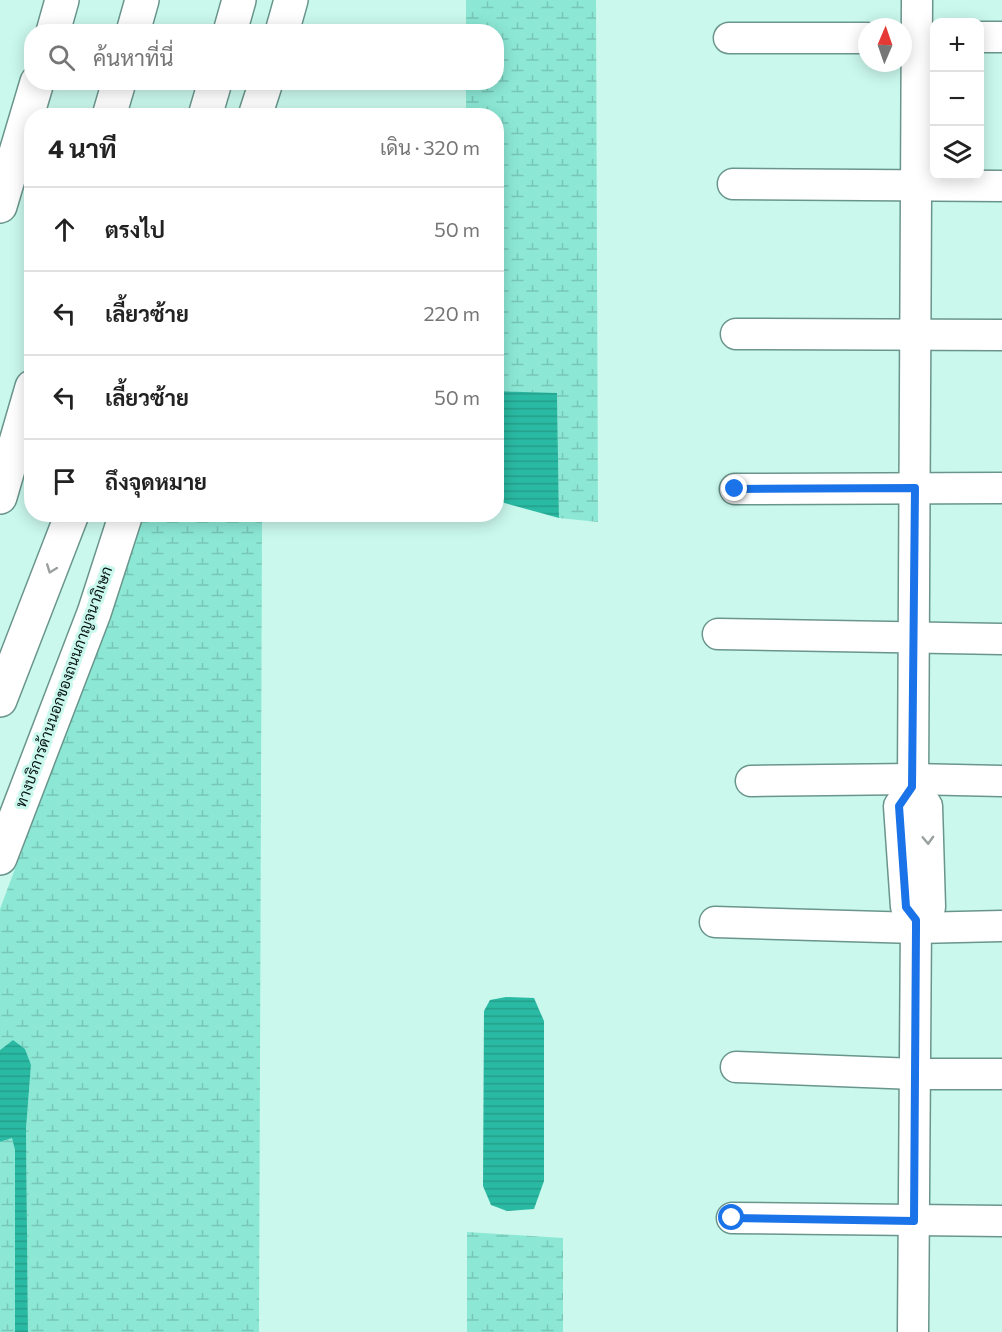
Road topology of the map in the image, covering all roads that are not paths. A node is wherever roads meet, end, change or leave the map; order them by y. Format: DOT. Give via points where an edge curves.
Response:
graph roads {
  1 [pos="62,0"];
  2 [pos="142,0"];
  3 [pos="239,0"];
  4 [pos="291,0"];
  5 [pos="917,0"];
  6 [pos="55,24"];
  7 [pos="135,24"];
  8 [pos="232,24"];
  9 [pos="284,24"];
  10 [pos="984,37"];
  11 [pos="1002,37"];
  12 [pos="729,38"];
  13 [pos="858,38"];
  14 [pos="918,38"];
  15 [pos="35,90"];
  16 [pos="117,90"];
  17 [pos="213,90"];
  18 [pos="263,90"];
  19 [pos="29,108"];
  20 [pos="111,108"];
  21 [pos="207,108"];
  22 [pos="258,108"];
  23 [pos="24,126"];
  24 [pos="733,184"];
  25 [pos="916,186"];
  26 [pos="1002,186"];
  27 [pos="0,206"];
  28 [pos="736,334"];
  29 [pos="915,334"];
  30 [pos="1002,335"];
  31 [pos="24,414"];
  32 [pos="915,488"];
  33 [pos="1002,488"];
  34 [pos="735,489"];
  35 [pos="0,497"];
  36 [pos="69,522"];
  37 [pos="123,522"];
  38 [pos="718,634"];
  39 [pos="914,639"];
  40 [pos="1002,639"];
  41 [pos="0,700"];
  42 [pos="751,781"];
  43 [pos="1002,781"];
  44 [pos="912,783"];
  45 [pos="0,858"];
  46 [pos="715,922"];
  47 [pos="916,924"];
  48 [pos="1002,926"];
  49 [pos="736,1067"];
  50 [pos="915,1074"];
  51 [pos="1002,1074"];
  52 [pos="732,1218"];
  53 [pos="914,1221"];
  54 [pos="1002,1221"];
  55 [pos="913,1332"];
  1 -- 6 [label="main road"];
  2 -- 7 [label="main road"];
  3 -- 8 [label="main road"];
  4 -- 9 [label="main road"];
  5 -- 14 [label="street"];
  10 -- 11 [label="street"];
  12 -- 13 [label="street"];
  14 -- 25 [label="street"];
  15 -- 19 [label="main road"];
  16 -- 20 [label="main road"];
  17 -- 21 [label="main road"];
  18 -- 22 [label="main road"];
  23 -- 27 [label="main road"];
  24 -- 25 [label="street"];
  25 -- 26 [label="street"];
  25 -- 29 [label="street"];
  28 -- 29 [label="street"];
  29 -- 30 [label="street"];
  29 -- 32 [label="street"];
  31 -- 35 [label="main road"];
  32 -- 33 [label="street"];
  32 -- 34 [label="street"];
  32 -- 39 [label="street"];
  36 -- 41 [label="main road, one-way"];
  37 -- 45 [label="main road, ทางบริการด้านนอกของถนนกาญจนาภิเษก" via="94,613"];
  38 -- 39 [label="street"];
  39 -- 40 [label="street"];
  39 -- 44 [label="street"];
  42 -- 44 [label="street"];
  43 -- 44 [label="street"];
  44 -- 47 [label="street" via="927,806 930,907"];
  46 -- 47 [label="street"];
  47 -- 48 [label="street"];
  47 -- 50 [label="street"];
  49 -- 50 [label="street"];
  50 -- 51 [label="street"];
  50 -- 53 [label="street"];
  52 -- 53 [label="street"];
  53 -- 54 [label="street"];
  53 -- 55 [label="street"];
}
